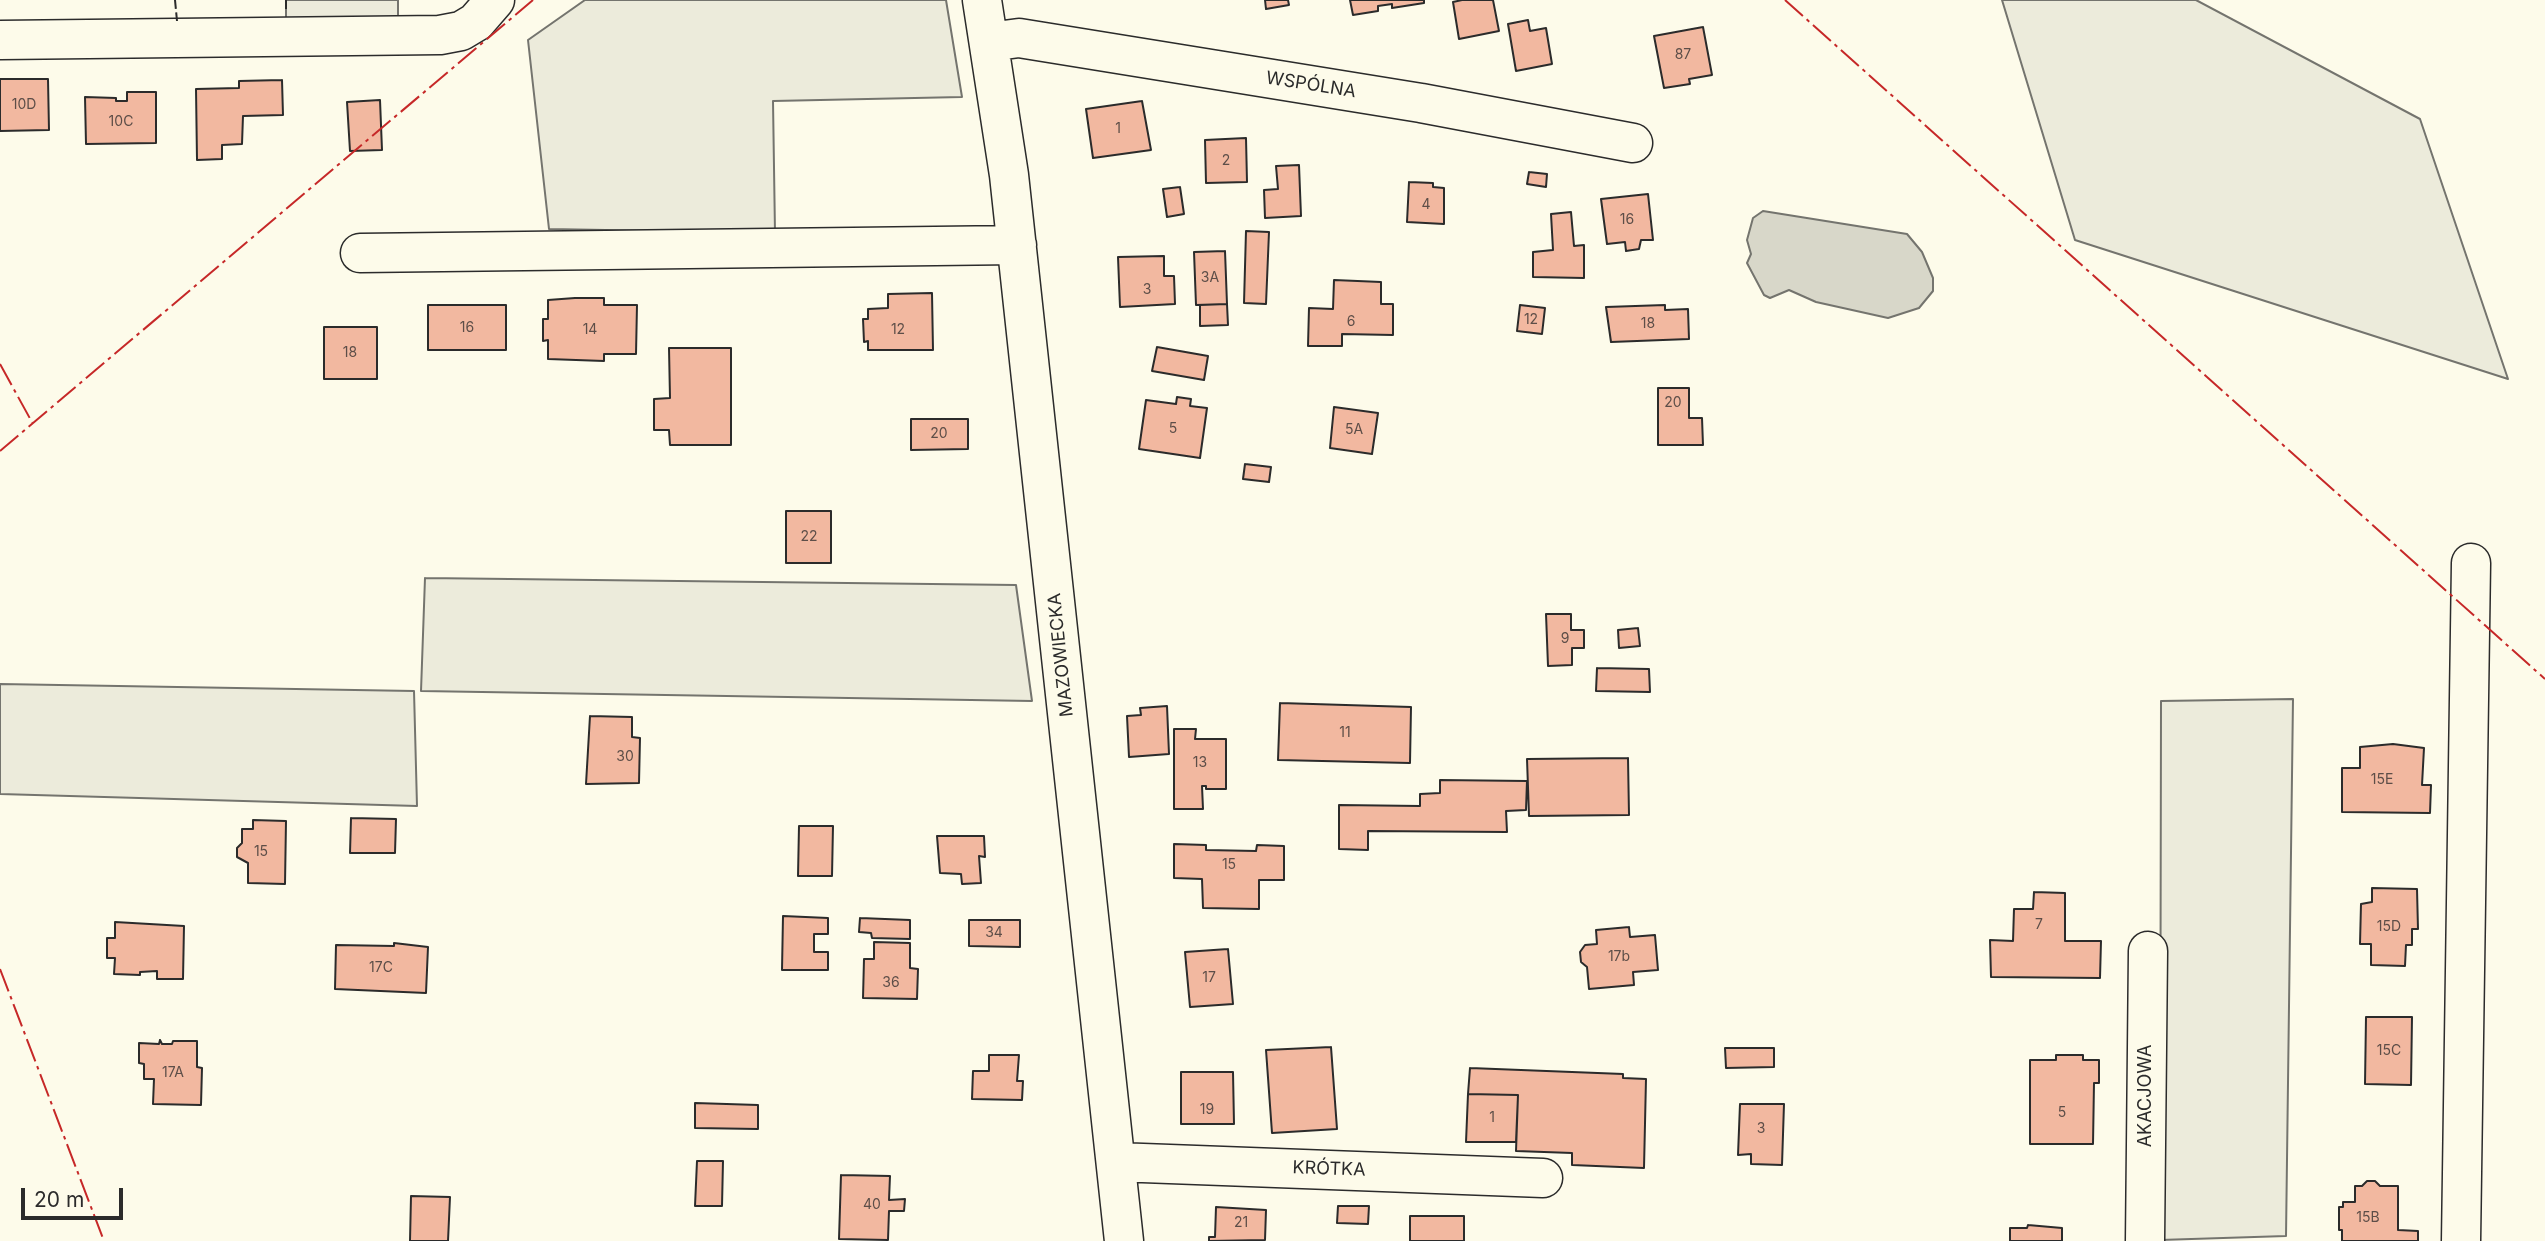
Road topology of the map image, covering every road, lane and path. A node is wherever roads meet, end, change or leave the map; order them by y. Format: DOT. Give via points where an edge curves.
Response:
graph roads {
  1 [pos="495,0"];
  2 [pos="982,0"];
  3 [pos="0,40"];
  4 [pos="992,56"];
  5 [pos="1633,143"];
  6 [pos="1017,246"];
  7 [pos="360,253"];
  8 [pos="2471,563"];
  9 [pos="2148,951"];
  10 [pos="1116,1163"];
  11 [pos="1543,1178"];
  12 [pos="1124,1241"];
  13 [pos="2145,1241"];
  14 [pos="2461,1241"];
  1 -- 3 [label="street" via="476,22 440,35"];
  2 -- 4 [label="street, MAZOWIECKA"];
  4 -- 5 [label="street, WSPÓLNA" via="1019,38 1421,103"];
  4 -- 6 [label="street, MAZOWIECKA"];
  6 -- 7 [label="street"];
  6 -- 10 [label="street, MAZOWIECKA"];
  8 -- 14 [label="street"];
  9 -- 13 [label="street, AKACJOWA"];
  10 -- 11 [label="street, KRÓTKA"];
  10 -- 12 [label="street, MAZOWIECKA"];
}
